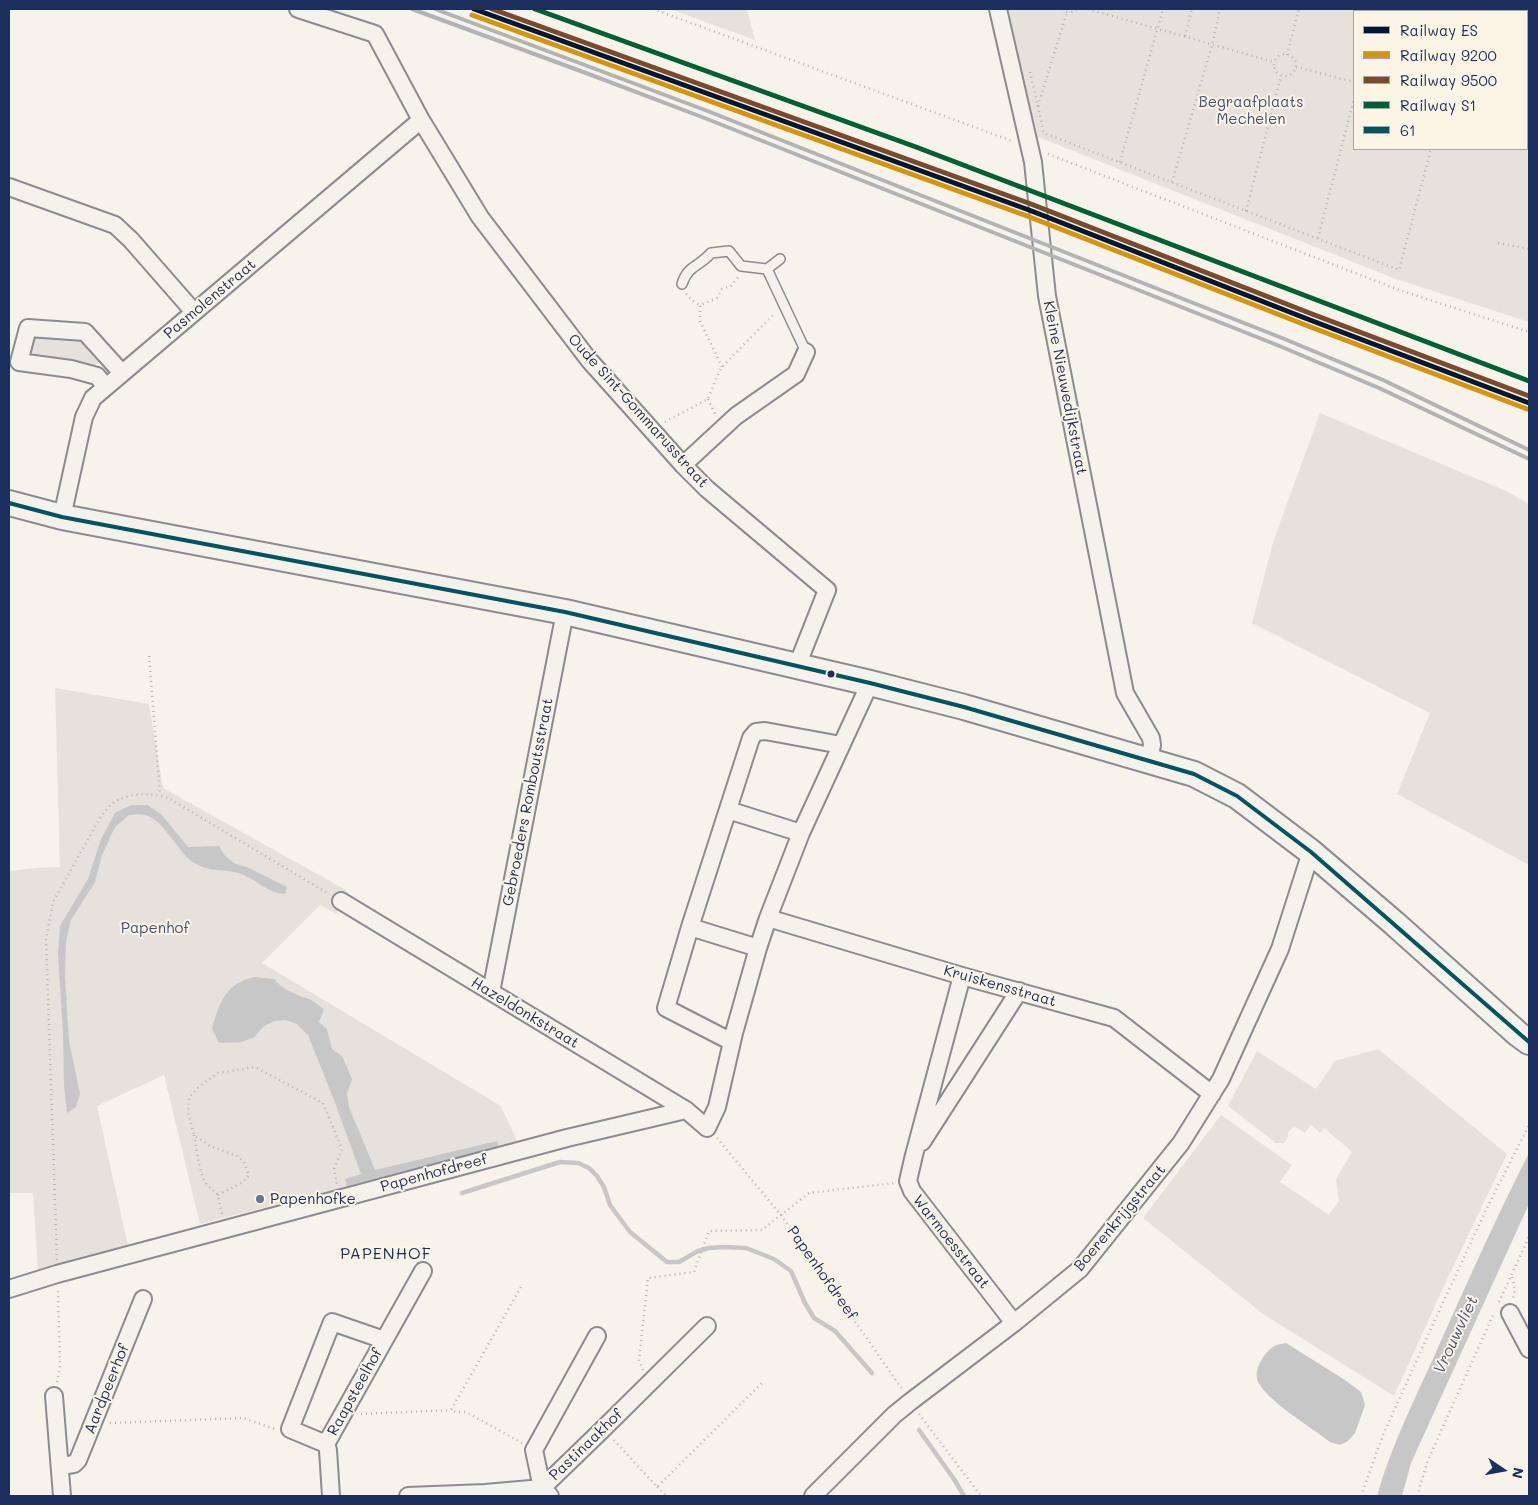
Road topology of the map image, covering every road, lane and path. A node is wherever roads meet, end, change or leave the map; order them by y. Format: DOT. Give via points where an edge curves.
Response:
graph roads {
  1 [pos="298,9"];
  2 [pos="653,9"];
  3 [pos="998,9"];
  4 [pos="1062,9"];
  5 [pos="1077,9"];
  6 [pos="1088,9"];
  7 [pos="1162,9"];
  8 [pos="1192,9"];
  9 [pos="1220,9"];
  10 [pos="1300,9"];
  11 [pos="1067,12"];
  12 [pos="1158,30"];
  13 [pos="1185,37"];
  14 [pos="1212,45"];
  15 [pos="1287,55"];
  16 [pos="1274,62"];
  17 [pos="1296,67"];
  18 [pos="1030,71"];
  19 [pos="1281,76"];
  20 [pos="1353,82"];
  21 [pos="1353,103"];
  22 [pos="1038,107"];
  23 [pos="421,120"];
  24 [pos="1029,147"];
  25 [pos="1431,150"];
  26 [pos="1120,162"];
  27 [pos="1172,182"];
  28 [pos="9,186"];
  29 [pos="1246,211"];
  30 [pos="1317,238"];
  31 [pos="1498,243"];
  32 [pos="1529,250"];
  33 [pos="780,259"];
  34 [pos="741,266"];
  35 [pos="767,269"];
  36 [pos="682,284"];
  37 [pos="700,305"];
  38 [pos="784,305"];
  39 [pos="194,312"];
  40 [pos="1529,332"];
  41 [pos="806,352"];
  42 [pos="722,367"];
  43 [pos="122,373"];
  44 [pos="106,387"];
  45 [pos="650,429"];
  46 [pos="683,466"];
  47 [pos="9,503"];
  48 [pos="62,516"];
  49 [pos="565,612"];
  50 [pos="149,656"];
  51 [pos="797,666"];
  52 [pos="870,683"];
  53 [pos="841,745"];
  54 [pos="1149,760"];
  55 [pos="160,794"];
  56 [pos="728,810"];
  57 [pos="801,834"];
  58 [pos="1310,852"];
  59 [pos="341,901"];
  60 [pos="768,918"];
  61 [pos="690,927"];
  62 [pos="758,948"];
  63 [pos="962,976"];
  64 [pos="1019,991"];
  65 [pos="491,992"];
  66 [pos="732,1042"];
  67 [pos="1529,1042"];
  68 [pos="1212,1094"];
  69 [pos="686,1110"];
  70 [pos="1529,1125"];
  71 [pos="708,1128"];
  72 [pos="194,1135"];
  73 [pos="914,1155"];
  74 [pos="908,1181"];
  75 [pos="218,1195"];
  76 [pos="339,1198"];
  77 [pos="781,1215"];
  78 [pos="226,1229"];
  79 [pos="1529,1238"];
  80 [pos="423,1271"];
  81 [pos="57,1274"];
  82 [pos="1511,1276"];
  83 [pos="521,1287"];
  84 [pos="9,1289"];
  85 [pos="143,1299"];
  86 [pos="1510,1313"];
  87 [pos="1014,1323"];
  88 [pos="707,1326"];
  89 [pos="597,1336"];
  90 [pos="384,1340"];
  91 [pos="1529,1349"];
  92 [pos="764,1381"];
  93 [pos="648,1383"];
  94 [pos="54,1396"];
  95 [pos="910,1402"];
  96 [pos="452,1410"];
  97 [pos="342,1415"];
  98 [pos="93,1424"];
  99 [pos="604,1429"];
  100 [pos="290,1430"];
  101 [pos="326,1444"];
  102 [pos="534,1450"];
  103 [pos="60,1466"];
  104 [pos="657,1487"];
  105 [pos="546,1492"];
  106 [pos="62,1496"];
  107 [pos="331,1496"];
  108 [pos="408,1496"];
  109 [pos="667,1496"];
  110 [pos="813,1496"];
  111 [pos="981,1496"];
  112 [pos="1361,1496"];
  113 [pos="1417,1496"];
  1 -- 23 [label="street, Oude Sint-Gommarusstraat" via="375,34"];
  2 -- 24 [label="path"];
  3 -- 24 [label="street, Kleine Nieuwedijkstraat"];
  4 -- 11 [label="path"];
  5 -- 11 [label="path"];
  6 -- 12 [label="path"];
  7 -- 12 [label="path"];
  8 -- 13 [label="path"];
  9 -- 14 [label="path"];
  10 -- 15 [label="path"];
  11 -- 22 [label="path"];
  12 -- 13 [label="path"];
  12 -- 26 [label="path"];
  13 -- 14 [label="path"];
  14 -- 16 [label="path"];
  14 -- 27 [label="path"];
  15 -- 16 [label="path"];
  15 -- 17 [label="path" via="1292,57"];
  16 -- 19 [label="path" via="1274,68"];
  17 -- 19 [label="path" via="1293,73"];
  17 -- 20 [label="path"];
  18 -- 22 [label="path"];
  19 -- 29 [label="path"];
  21 -- 30 [label="path"];
  22 -- 26 [label="path" via="1044,133"];
  23 -- 39 [label="street, Pasmolenstraat"];
  23 -- 45 [label="street, Oude Sint-Gommarusstraat" via="480,217 589,360"];
  24 -- 40 [label="path" via="1399,290"];
  24 -- 54 [label="street, Kleine Nieuwedijkstraat" via="1052,325 1125,693 1151,738"];
  25 -- 30 [label="path" via="1399,270"];
  26 -- 27 [label="path"];
  27 -- 29 [label="path"];
  28 -- 39 [label="street" via="115,226"];
  29 -- 30 [label="path"];
  31 -- 32 [label="path"];
  33 -- 35 [label="lane"];
  34 -- 35 [label="lane"];
  34 -- 36 [label="lane" via="729,251 711,253 690,268"];
  34 -- 37 [label="path" via="732,286 722,289 717,298"];
  35 -- 38 [label="lane"];
  36 -- 37 [label="path" via="689,297"];
  37 -- 42 [label="path" via="700,321"];
  38 -- 41 [label="lane"];
  38 -- 42 [label="path"];
  39 -- 43 [label="street, Pasmolenstraat"];
  41 -- 46 [label="street" via="796,374 736,416"];
  42 -- 45 [label="path" via="708,399"];
  43 -- 44 [label="street, Pasmolenstraat"];
  43 -- 44 [label="street" via="84,332 28,328 19,362 97,376"];
  44 -- 48 [label="street, Pasmolenstraat" via="93,398 84,417"];
  45 -- 46 [label="street, Oude Sint-Gommarusstraat"];
  46 -- 51 [label="street, Oude Sint-Gommarusstraat" via="827,590"];
  47 -- 48 [label="main road"];
  48 -- 49 [label="main road"];
  49 -- 51 [label="main road"];
  49 -- 65 [label="street, Gebroeders Romboutsstraat"];
  50 -- 55 [label="path"];
  51 -- 52 [label="main road"];
  52 -- 53 [label="street"];
  52 -- 54 [label="main road"];
  53 -- 56 [label="street" via="756,732 751,738"];
  53 -- 57 [label="street"];
  54 -- 58 [label="main road" via="1194,774 1237,796"];
  55 -- 59 [label="path"];
  55 -- 81 [label="path" via="125,797 111,804 53,902 46,939"];
  56 -- 57 [label="street"];
  56 -- 61 [label="street"];
  57 -- 60 [label="street"];
  58 -- 67 [label="main road"];
  58 -- 68 [label="street, Boerenkrijgstraat" via="1280,949"];
  59 -- 65 [label="street, Hazeldonkstraat"];
  60 -- 62 [label="street"];
  60 -- 63 [label="street, Kruiskensstraat"];
  61 -- 62 [label="street"];
  61 -- 66 [label="street" via="666,1008"];
  62 -- 66 [label="street"];
  63 -- 64 [label="street, Kruiskensstraat"];
  63 -- 73 [label="street, Warmoesstraat"];
  64 -- 68 [label="street, Kruiskensstraat" via="1114,1018"];
  64 -- 73 [label="street, Warmoesstraat"];
  65 -- 69 [label="street, Hazeldonkstraat"];
  66 -- 71 [label="street" via="717,1107"];
  68 -- 87 [label="street, Boerenkrijgstraat" via="1181,1144 1080,1269"];
  69 -- 71 [label="street, Hazeldonkstraat"];
  69 -- 76 [label="street, Papenhofdreef"];
  70 -- 112 [label="path" via="1434,1322 1383,1435"];
  71 -- 77 [label="path, Papenhofdreef"];
  72 -- 75 [label="path" via="204,1178"];
  72 -- 75 [label="path" via="244,1162 249,1175 243,1182"];
  72 -- 76 [label="path" via="188,1112 189,1098 218,1073 255,1067 322,1103 342,1149 334,1169"];
  73 -- 74 [label="street, Warmoesstraat"];
  74 -- 77 [label="path" via="809,1193"];
  74 -- 87 [label="street, Warmoesstraat" via="912,1191"];
  75 -- 78 [label="path"];
  76 -- 78 [label="street, Papenhofdreef"];
  77 -- 93 [label="path" via="762,1230 709,1231 694,1272 648,1278 639,1360"];
  77 -- 95 [label="path, Papenhofdreef"];
  78 -- 81 [label="street, Papenhofdreef"];
  79 -- 82 [label="path"];
  80 -- 90 [label="street, Raapsteelhof"];
  81 -- 84 [label="street, Papenhofdreef"];
  81 -- 94 [label="path" via="60,1368"];
  82 -- 86 [label="path" via="1515,1289"];
  82 -- 113 [label="path" via="1428,1460"];
  83 -- 96 [label="path"];
  85 -- 98 [label="street, Aardpeerhof"];
  86 -- 91 [label="street"];
  87 -- 95 [label="street, Boerenkrijgstraat"];
  88 -- 93 [label="street, Pastinaakhof"];
  89 -- 102 [label="street"];
  90 -- 97 [label="street, Raapsteelhof"];
  90 -- 100 [label="street, Raapsteelhof" via="332,1322"];
  92 -- 104 [label="path"];
  93 -- 99 [label="street, Pastinaakhof"];
  94 -- 103 [label="street"];
  95 -- 110 [label="street, Boerenkrijgstraat"];
  95 -- 111 [label="path, Papenhofdreef"];
  96 -- 97 [label="path"];
  96 -- 102 [label="path" via="466,1412"];
  97 -- 101 [label="street, Raapsteelhof"];
  98 -- 100 [label="path" via="243,1418 283,1432"];
  98 -- 103 [label="street, Aardpeerhof" via="78,1460 74,1464"];
  99 -- 104 [label="path"];
  99 -- 105 [label="street, Pastinaakhof"];
  100 -- 101 [label="street, Raapsteelhof"];
  101 -- 107 [label="street, Raapsteelhof"];
  102 -- 105 [label="street, Pastinaakhof"];
  103 -- 106 [label="street"];
  104 -- 109 [label="path"];
  105 -- 108 [label="street"];
}
